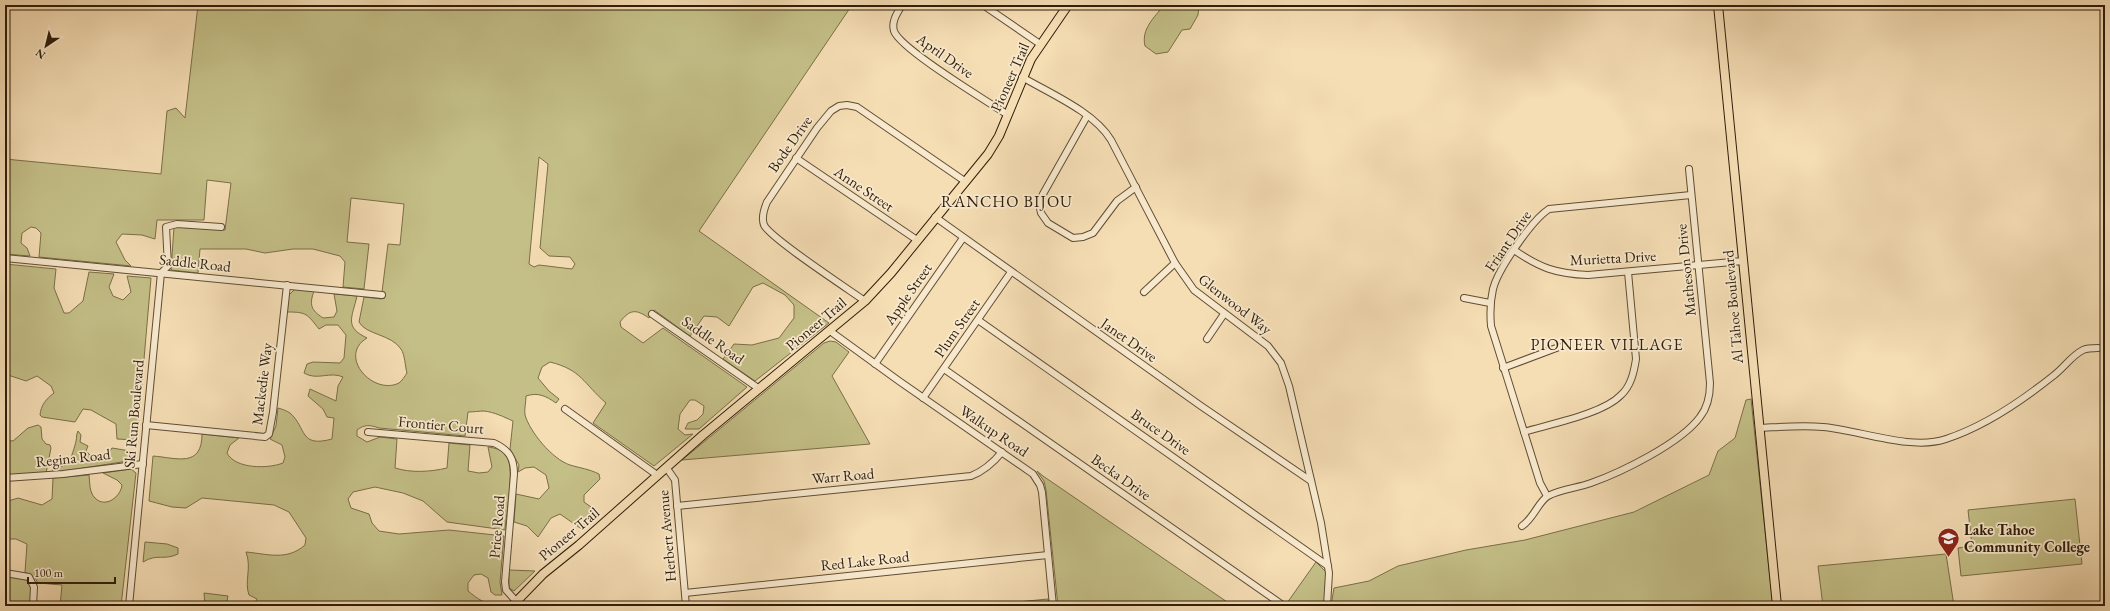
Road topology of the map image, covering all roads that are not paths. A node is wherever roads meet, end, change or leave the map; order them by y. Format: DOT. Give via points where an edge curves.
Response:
graph roads {
  1 [pos="902,5"];
  2 [pos="983,5"];
  3 [pos="1068,5"];
  4 [pos="1718,5"];
  5 [pos="1040,44"];
  6 [pos="1022,77"];
  7 [pos="1008,115"];
  8 [pos="1087,116"];
  9 [pos="796,158"];
  10 [pos="1688,168"];
  11 [pos="966,182"];
  12 [pos="1136,188"];
  13 [pos="1691,195"];
  14 [pos="935,217"];
  15 [pos="220,227"];
  16 [pos="963,238"];
  17 [pos="917,240"];
  18 [pos="1514,250"];
  19 [pos="5,258"];
  20 [pos="1743,261"];
  21 [pos="1175,263"];
  22 [pos="1698,265"];
  23 [pos="1011,272"];
  24 [pos="1628,272"];
  25 [pos="161,273"];
  26 [pos="287,285"];
  27 [pos="1144,292"];
  28 [pos="382,295"];
  29 [pos="1464,298"];
  30 [pos="865,301"];
  31 [pos="1490,303"];
  32 [pos="652,314"];
  33 [pos="1224,314"];
  34 [pos="978,320"];
  35 [pos="830,331"];
  36 [pos="1207,339"];
  37 [pos="1559,347"];
  38 [pos="2098,348"];
  39 [pos="875,364"];
  40 [pos="1504,368"];
  41 [pos="944,369"];
  42 [pos="758,388"];
  43 [pos="923,398"];
  44 [pos="565,408"];
  45 [pos="146,425"];
  46 [pos="1759,428"];
  47 [pos="368,432"];
  48 [pos="1524,432"];
  49 [pos="1002,452"];
  50 [pos="509,453"];
  51 [pos="143,464"];
  52 [pos="666,467"];
  53 [pos="658,475"];
  54 [pos="5,478"];
  55 [pos="1311,481"];
  56 [pos="1547,496"];
  57 [pos="677,506"];
  58 [pos="1522,526"];
  59 [pos="1048,555"];
  60 [pos="1328,566"];
  61 [pos="5,573"];
  62 [pos="685,593"];
  63 [pos="514,603"];
  64 [pos="33,606"];
  65 [pos="130,606"];
  66 [pos="686,606"];
  67 [pos="1054,606"];
  68 [pos="1284,606"];
  69 [pos="1327,606"];
  70 [pos="1777,606"];
  1 -- 7 [label="street, April Drive" via="893,22 898,37 921,57"];
  2 -- 5 [label="street"];
  3 -- 5 [label="main road, Pioneer Trail"];
  4 -- 20 [label="main road, Al Tahoe Boulevard"];
  5 -- 6 [label="main road, Pioneer Trail"];
  6 -- 7 [label="main road, Pioneer Trail"];
  6 -- 8 [label="street, Glenwood Way"];
  7 -- 11 [label="main road, Pioneer Trail" via="994,145"];
  8 -- 12 [label="street, Glenwood Way" via="1107,133"];
  8 -- 12 [label="street" via="1043,194 1039,203 1041,213 1048,223 1060,231 1073,238 1083,237 1093,233 1118,201"];
  9 -- 11 [label="street, Bode Drive" via="831,111 847,105 868,112"];
  9 -- 17 [label="street, Anne Street"];
  9 -- 30 [label="street, Bode Drive" via="767,202 762,218 764,226"];
  10 -- 13 [label="street, Matheson Drive"];
  11 -- 14 [label="main road, Pioneer Trail"];
  12 -- 21 [label="street, Glenwood Way"];
  13 -- 18 [label="street, Friant Drive" via="1549,209 1537,219"];
  13 -- 22 [label="street, Matheson Drive"];
  14 -- 16 [label="street, Janet Drive"];
  14 -- 17 [label="main road, Pioneer Trail"];
  15 -- 25 [label="street, Ski Run Boulevard" via="177,224 166,227 168,266"];
  16 -- 23 [label="street, Janet Drive"];
  16 -- 39 [label="street, Apple Street"];
  17 -- 30 [label="main road, Pioneer Trail"];
  18 -- 24 [label="street, Murietta Drive" via="1538,266 1554,272 1588,275"];
  18 -- 31 [label="street, Friant Drive" via="1498,274"];
  19 -- 25 [label="street, Saddle Road"];
  20 -- 22 [label="street, Murietta Drive"];
  20 -- 46 [label="main road, Al Tahoe Boulevard"];
  21 -- 27 [label="street"];
  21 -- 33 [label="street, Glenwood Way" via="1194,290"];
  22 -- 24 [label="street, Murietta Drive"];
  22 -- 56 [label="street, Matheson Drive" via="1710,383 1710,395 1701,416 1670,442 1623,469 1592,483"];
  23 -- 34 [label="street, Plum Street"];
  23 -- 55 [label="street, Janet Drive"];
  24 -- 48 [label="street" via="1636,359 1629,384 1622,395 1597,410"];
  25 -- 26 [label="street, Saddle Road"];
  25 -- 45 [label="street, Ski Run Boulevard"];
  26 -- 28 [label="street, Saddle Road"];
  26 -- 45 [label="street, Mackedie Way" via="269,434 265,437"];
  29 -- 31 [label="street"];
  30 -- 35 [label="main road, Pioneer Trail"];
  31 -- 40 [label="street, Friant Drive" via="1491,326"];
  32 -- 42 [label="street, Saddle Road"];
  33 -- 36 [label="street"];
  33 -- 55 [label="street, Glenwood Way" via="1268,346 1281,363 1289,386"];
  34 -- 41 [label="street, Plum Street"];
  34 -- 60 [label="street, Bruce Drive"];
  35 -- 39 [label="street, Walkup Road"];
  35 -- 42 [label="main road, Pioneer Trail"];
  37 -- 40 [label="street"];
  38 -- 46 [label="street" via="2085,349 2078,353 2054,376 1999,414 1944,440 1926,442 1886,438 1822,427"];
  39 -- 43 [label="street, Walkup Road"];
  40 -- 48 [label="street, Friant Drive"];
  41 -- 43 [label="street, Plum Street"];
  41 -- 68 [label="street, Becka Drive"];
  42 -- 52 [label="main road, Pioneer Trail"];
  43 -- 49 [label="street, Walkup Road"];
  44 -- 53 [label="street"];
  45 -- 51 [label="street, Ski Run Boulevard"];
  46 -- 70 [label="main road, Al Tahoe Boulevard"];
  47 -- 50 [label="street, Frontier Court" via="494,443"];
  48 -- 56 [label="street, Friant Drive" via="1540,483"];
  49 -- 57 [label="street, Warr Road" via="991,464 971,476"];
  49 -- 59 [label="street, Walkup Road" via="1033,474 1040,485"];
  50 -- 63 [label="street, Price Road" via="514,463 514,474 505,582 506,590"];
  51 -- 54 [label="street, Regina Road"];
  51 -- 65 [label="street, Ski Run Boulevard"];
  52 -- 53 [label="main road, Pioneer Trail"];
  52 -- 57 [label="street, Herbert Avenue" via="675,480"];
  53 -- 63 [label="main road, Pioneer Trail" via="543,574"];
  55 -- 60 [label="street, Glenwood Way"];
  56 -- 58 [label="street" via="1532,518"];
  57 -- 62 [label="street, Herbert Avenue"];
  59 -- 62 [label="street, Red Lake Road"];
  59 -- 67 [label="street, Walkup Road"];
  60 -- 69 [label="street, Glenwood Way"];
  61 -- 64 [label="street" via="29,577 34,587"];
  62 -- 66 [label="street, Herbert Avenue"];
}
